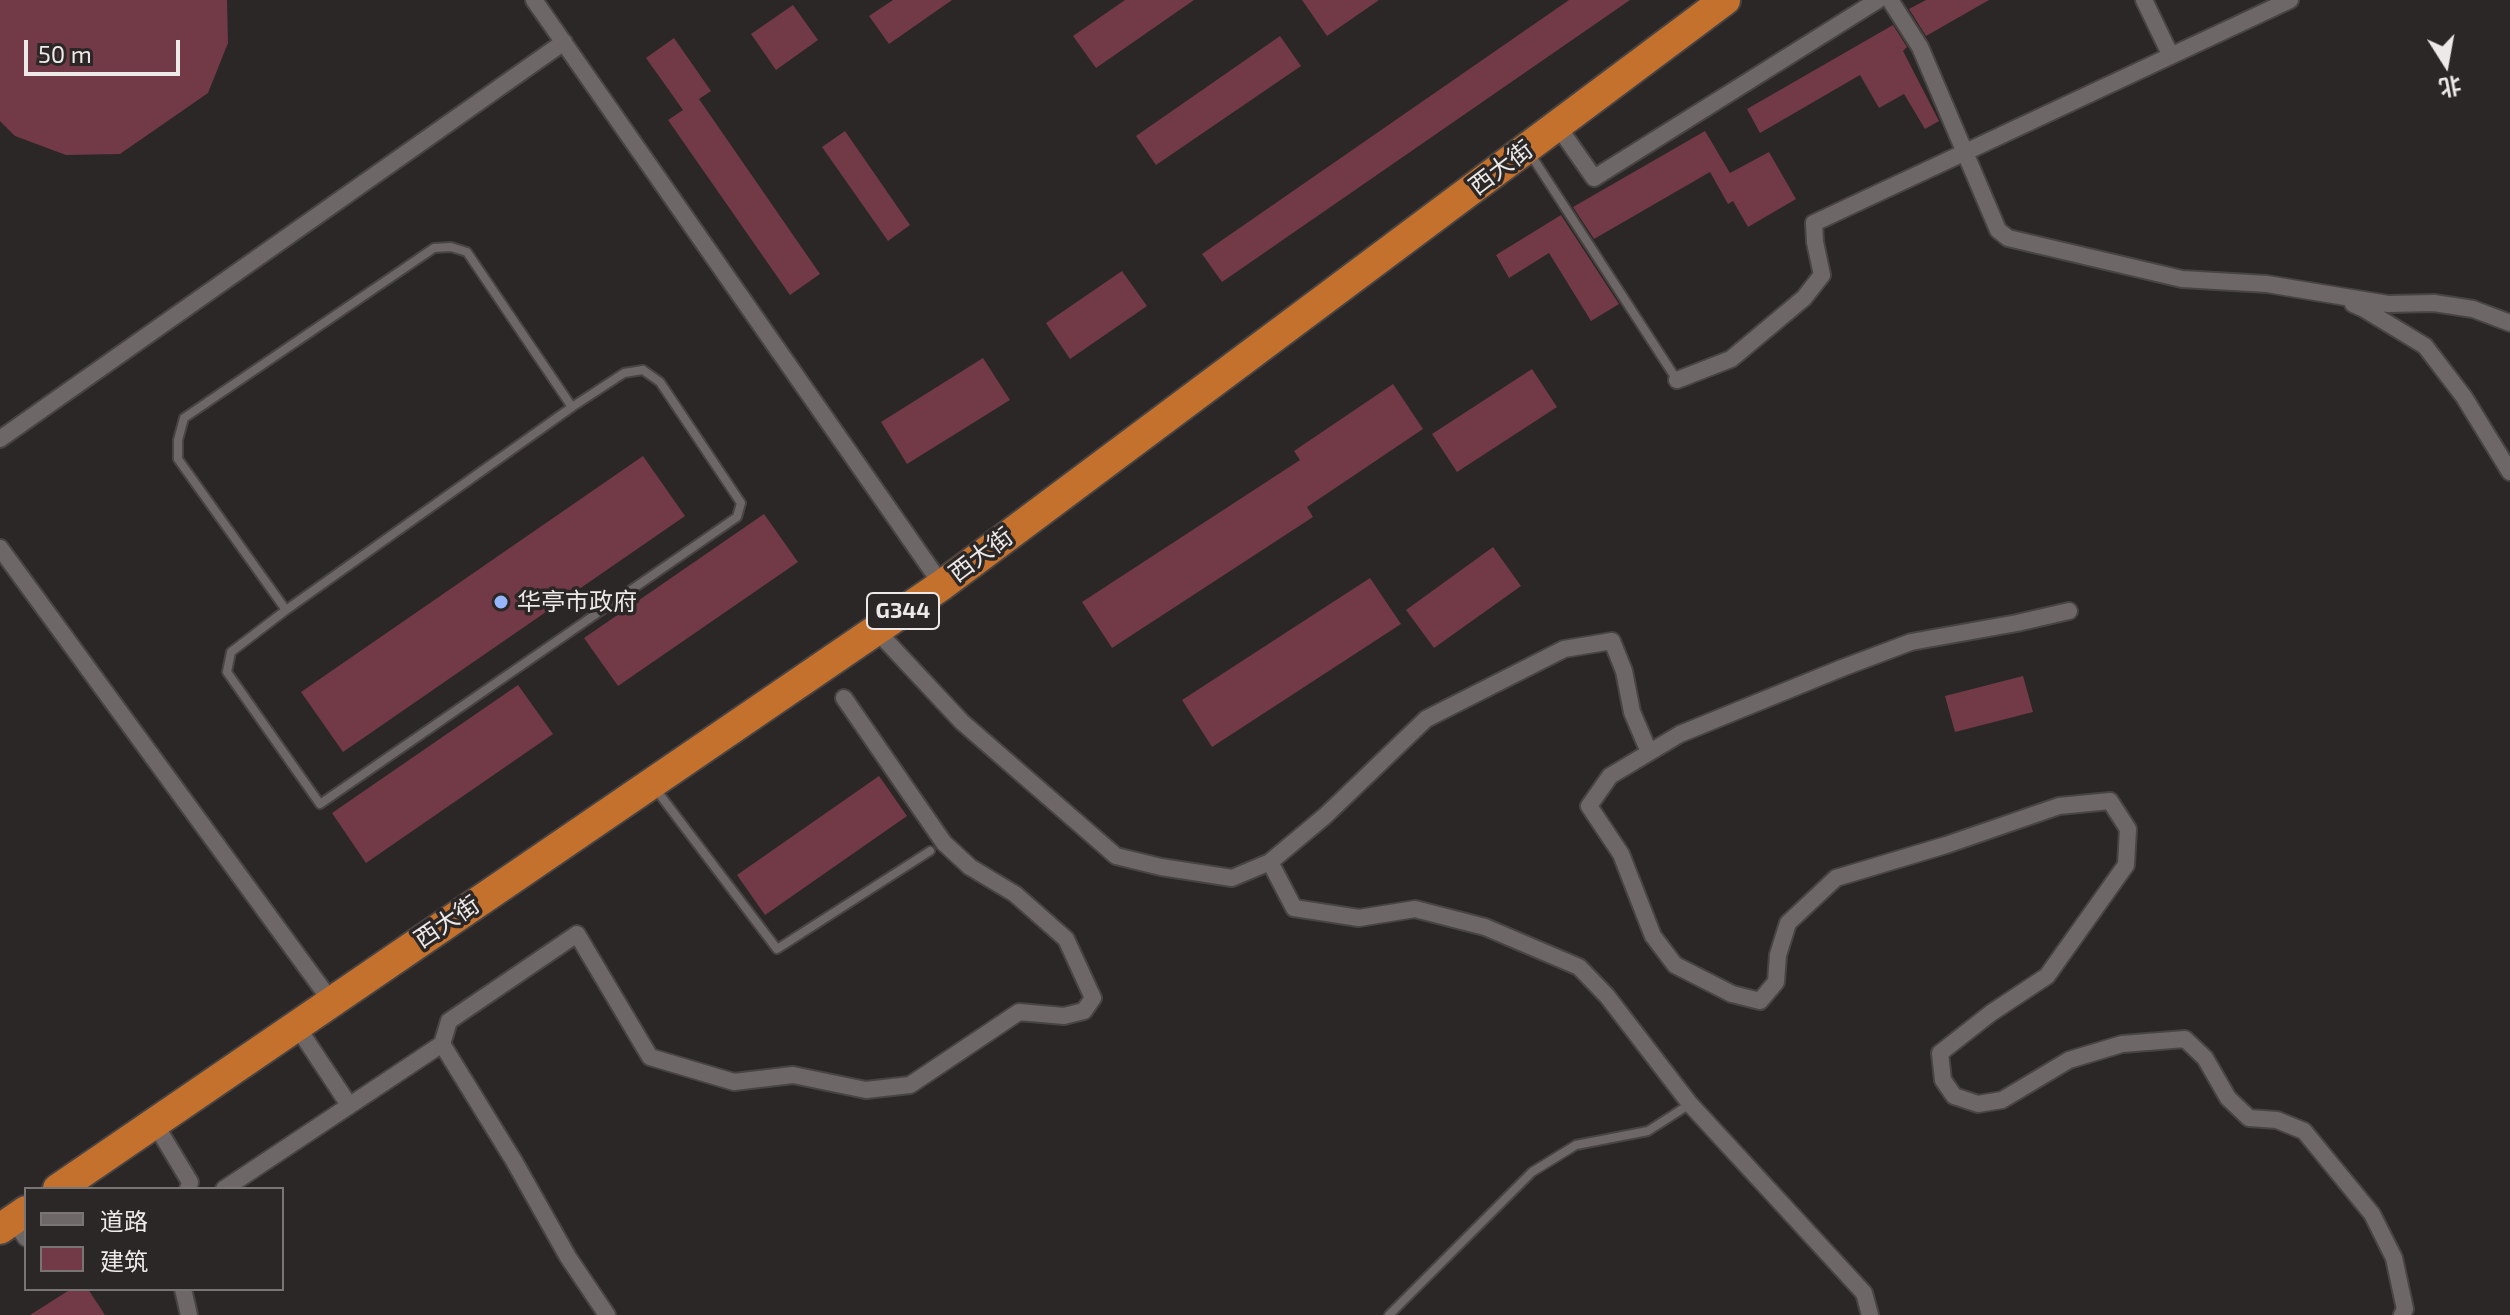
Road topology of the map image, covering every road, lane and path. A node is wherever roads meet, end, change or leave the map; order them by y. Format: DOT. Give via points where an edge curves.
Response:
graph roads {
  1 [pos="534,0"];
  2 [pos="1725,0"];
  3 [pos="1878,0"];
  4 [pos="1890,0"];
  5 [pos="2144,0"];
  6 [pos="2290,0"];
  7 [pos="564,42"];
  8 [pos="2170,54"];
  9 [pos="1557,125"];
  10 [pos="1527,148"];
  11 [pos="1967,153"];
  12 [pos="2329,295"];
  13 [pos="2510,323"];
  14 [pos="1677,380"];
  15 [pos="572,407"];
  16 [pos="0,439"];
  17 [pos="2510,472"];
  18 [pos="0,548"];
  19 [pos="942,585"];
  20 [pos="286,610"];
  21 [pos="2069,611"];
  22 [pos="876,630"];
  23 [pos="844,698"];
  24 [pos="1649,752"];
  25 [pos="651,783"];
  26 [pos="930,851"];
  27 [pos="1270,862"];
  28 [pos="331,1001"];
  29 [pos="296,1025"];
  30 [pos="442,1044"];
  31 [pos="1690,1104"];
  32 [pos="349,1105"];
  33 [pos="154,1122"];
  34 [pos="61,1187"];
  35 [pos="189,1187"];
  36 [pos="227,1187"];
  37 [pos="183,1291"];
  38 [pos="189,1315"];
  39 [pos="607,1315"];
  40 [pos="1389,1315"];
  41 [pos="1870,1315"];
  42 [pos="2402,1315"];
  1 -- 7 [label="street"];
  2 -- 9 [label="highway, 西大街 / G344"];
  3 -- 9 [label="street" via="1594,178"];
  4 -- 11 [label="street" via="1920,47"];
  5 -- 8 [label="street"];
  6 -- 8 [label="street"];
  7 -- 16 [label="street"];
  7 -- 19 [label="street"];
  8 -- 11 [label="street"];
  9 -- 10 [label="highway, 西大街 / G344"];
  10 -- 14 [label="lane"];
  10 -- 19 [label="highway, 西大街 / G344"];
  11 -- 12 [label="street" via="1998,230 2008,238 2182,279 2267,284"];
  11 -- 14 [label="street" via="1814,223 1822,275 1804,298 1731,359"];
  12 -- 13 [label="street" via="2473,309"];
  12 -- 17 [label="street" via="2364,309 2425,346"];
  15 -- 20 [label="lane"];
  15 -- 20 [label="lane" via="467,252 451,247 434,248 184,418 178,459"];
  15 -- 20 [label="lane" via="624,373 643,370 660,382 741,503 737,517 320,804 227,672 231,652"];
  18 -- 28 [label="street"];
  19 -- 22 [label="highway, 西大街 / G344"];
  21 -- 24 [label="street" via="1911,642 1680,734"];
  22 -- 25 [label="highway, 西大街 / G344"];
  22 -- 27 [label="street" via="962,722 1116,856 1232,878"];
  23 -- 30 [label="street" via="944,843 1066,939 1093,998 1084,1011 1064,1016 1019,1012 910,1085 866,1090 793,1075 734,1082 650,1057 577,934 449,1021"];
  24 -- 27 [label="street" via="1612,641 1564,649 1426,719"];
  24 -- 42 [label="street" via="1610,776 1589,806 1621,854 1653,936 1675,965 1732,994 1760,1001 1776,982 1788,923 1836,878 2059,806 2110,801 2128,829 2126,865 2047,976 1940,1053 1943,1080 1954,1096 1978,1104 2002,1100 2069,1060 2122,1044 2185,1039 2249,1118 2277,1120 2304,1131 2372,1214 2394,1258"];
  25 -- 26 [label="lane" via="777,949"];
  25 -- 28 [label="highway, 西大街 / G344"];
  27 -- 31 [label="street" via="1294,908 1359,918 1415,909 1485,927 1579,967"];
  28 -- 29 [label="highway, 西大街 / G344"];
  29 -- 32 [label="street"];
  29 -- 33 [label="highway, 西大街 / G344"];
  30 -- 32 [label="street"];
  30 -- 39 [label="street"];
  31 -- 40 [label="lane" via="1648,1131 1576,1145 1532,1172"];
  31 -- 41 [label="street" via="1864,1293"];
  32 -- 36 [label="street"];
  33 -- 34 [label="highway, 西大街 / G344"];
  33 -- 35 [label="street"];
  37 -- 38 [label="street"];
}
